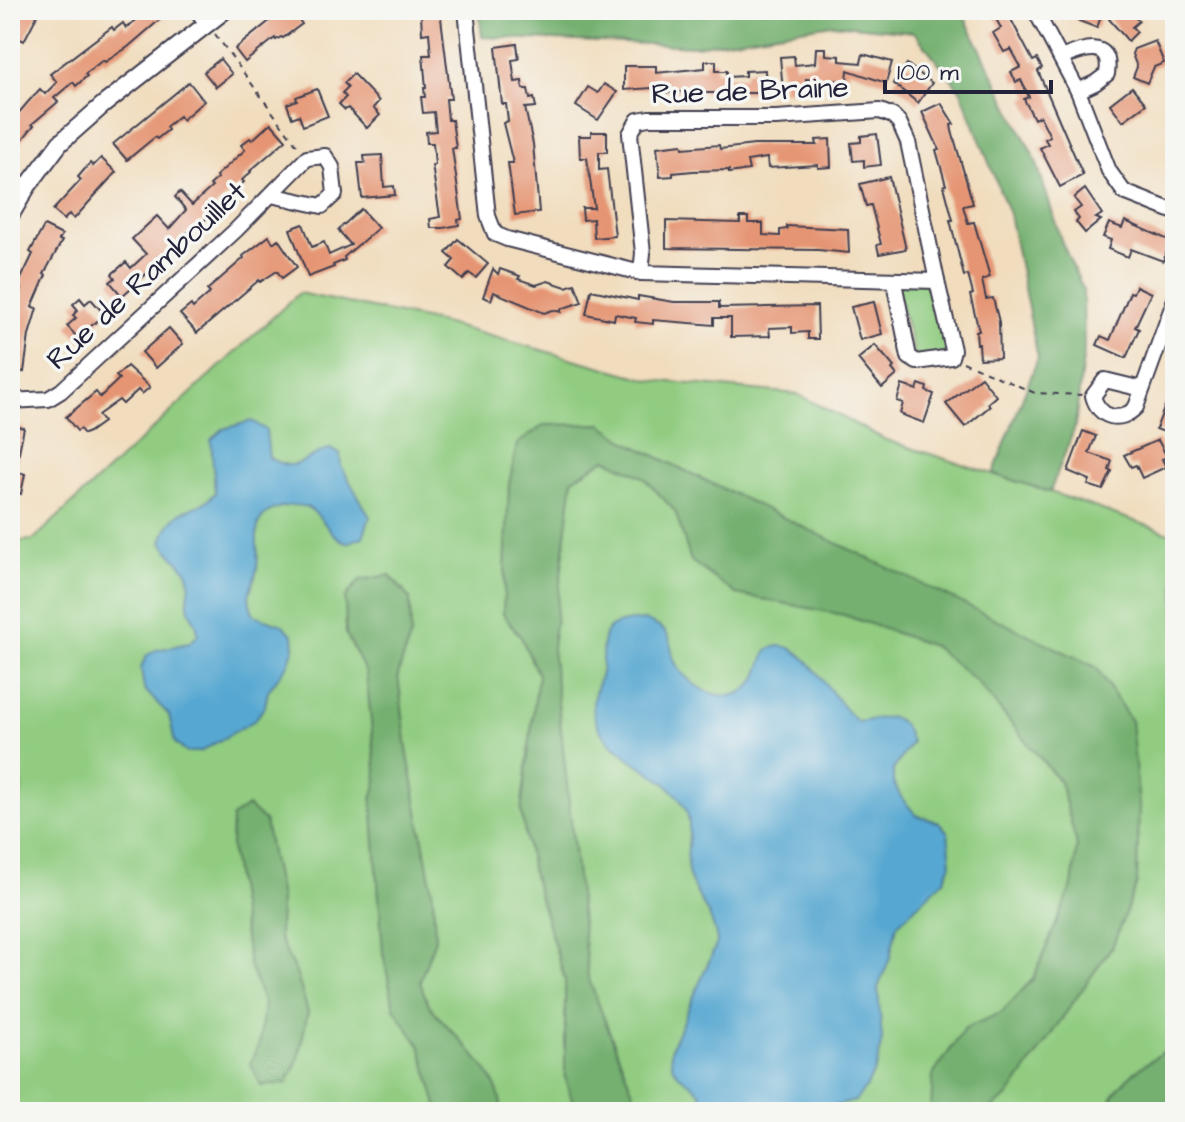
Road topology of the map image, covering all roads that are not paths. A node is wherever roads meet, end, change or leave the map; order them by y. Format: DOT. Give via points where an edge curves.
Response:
graph roads {
  1 [pos="225,10"];
  2 [pos="466,10"];
  3 [pos="1035,10"];
  4 [pos="202,17"];
  5 [pos="1061,58"];
  6 [pos="1078,91"];
  7 [pos="271,195"];
  8 [pos="11,211"];
  9 [pos="1175,212"];
  10 [pos="641,273"];
  11 [pos="937,281"];
  12 [pos="894,282"];
  13 [pos="1175,299"];
  14 [pos="1142,389"];
  15 [pos="10,401"];
  1 -- 4 [label="street"];
  2 -- 10 [label="street" via="492,230 500,237"];
  3 -- 5 [label="street"];
  4 -- 8 [label="street" via="60,143"];
  5 -- 6 [label="street"];
  5 -- 6 [label="street" via="1092,48 1107,60 1107,74"];
  6 -- 9 [label="street" via="1109,171 1124,192"];
  7 -- 7 [label="street, Rue de Rambouillet" via="322,206 335,194 332,167 325,156 307,158"];
  7 -- 15 [label="street, Rue de Rambouillet" via="61,391 48,399"];
  10 -- 11 [label="street, Rue de Braine" via="630,134 638,120 880,111 899,122 908,142"];
  10 -- 12 [label="street"];
  11 -- 12 [label="street"];
  11 -- 12 [label="street, Rue de Braine" via="953,350 951,357 917,362 909,357"];
  13 -- 14 [label="street"];
  14 -- 14 [label="street" via="1136,407 1118,418 1106,415 1093,396 1105,380"];
}
